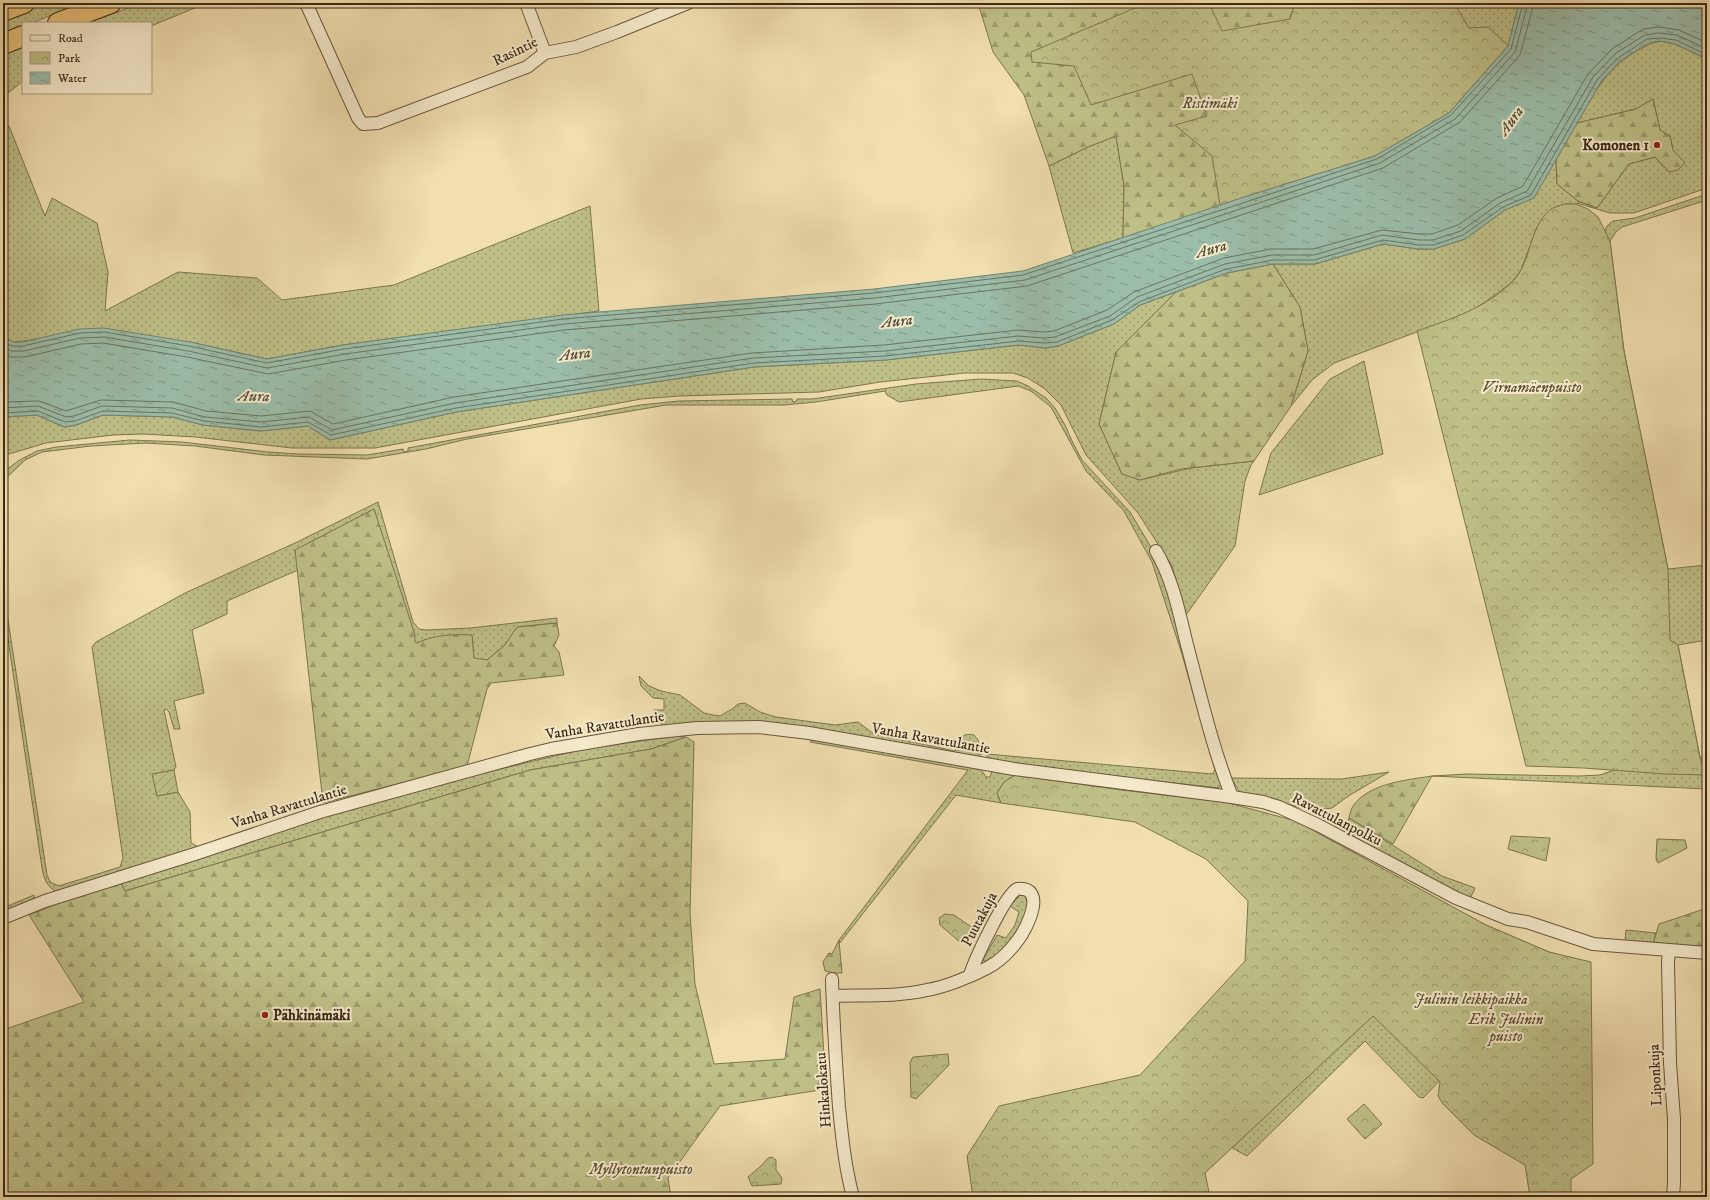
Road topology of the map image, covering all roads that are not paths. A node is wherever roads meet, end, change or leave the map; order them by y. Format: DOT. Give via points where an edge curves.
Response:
graph roads {
  1 [pos="24,3"];
  2 [pos="111,3"];
  3 [pos="306,3"];
  4 [pos="526,3"];
  5 [pos="688,3"];
  6 [pos="3,11"];
  7 [pos="61,22"];
  8 [pos="22,36"];
  9 [pos="3,44"];
  10 [pos="546,53"];
  11 [pos="1156,552"];
  12 [pos="1232,797"];
  13 [pos="3,918"];
  14 [pos="1669,951"];
  15 [pos="1707,954"];
  16 [pos="970,975"];
  17 [pos="832,979"];
  18 [pos="833,996"];
  19 [pos="853,1197"];
  20 [pos="1673,1197"];
  1 -- 6 [label="highway"];
  2 -- 7 [label="highway"];
  3 -- 10 [label="street, Rasintie" via="363,124 378,123 527,67"];
  4 -- 10 [label="street"];
  5 -- 10 [label="street, Rasintie" via="576,47"];
  8 -- 9 [label="highway"];
  11 -- 12 [label="street" via="1167,572 1205,712"];
  12 -- 13 [label="street, Vanha Ravattulantie" via="1014,769 788,730 729,727 639,734 551,749 326,810 44,901"];
  12 -- 14 [label="street, Ravattulanpolku" via="1279,807 1456,898 1501,916 1593,944"];
  14 -- 15 [label="street, Ravattulanpolku"];
  14 -- 20 [label="street, Liponkuja" via="1670,1063 1674,1119"];
  16 -- 16 [label="street, Puutakuja" via="995,964 1018,941 1032,912 1033,897 1025,888 1017,889 1008,898 975,960"];
  16 -- 18 [label="street, Puutakuja" via="943,986 909,993"];
  17 -- 18 [label="street, Hinkalokatu"];
  18 -- 19 [label="street, Hinkalokatu" via="841,1127"];
}
